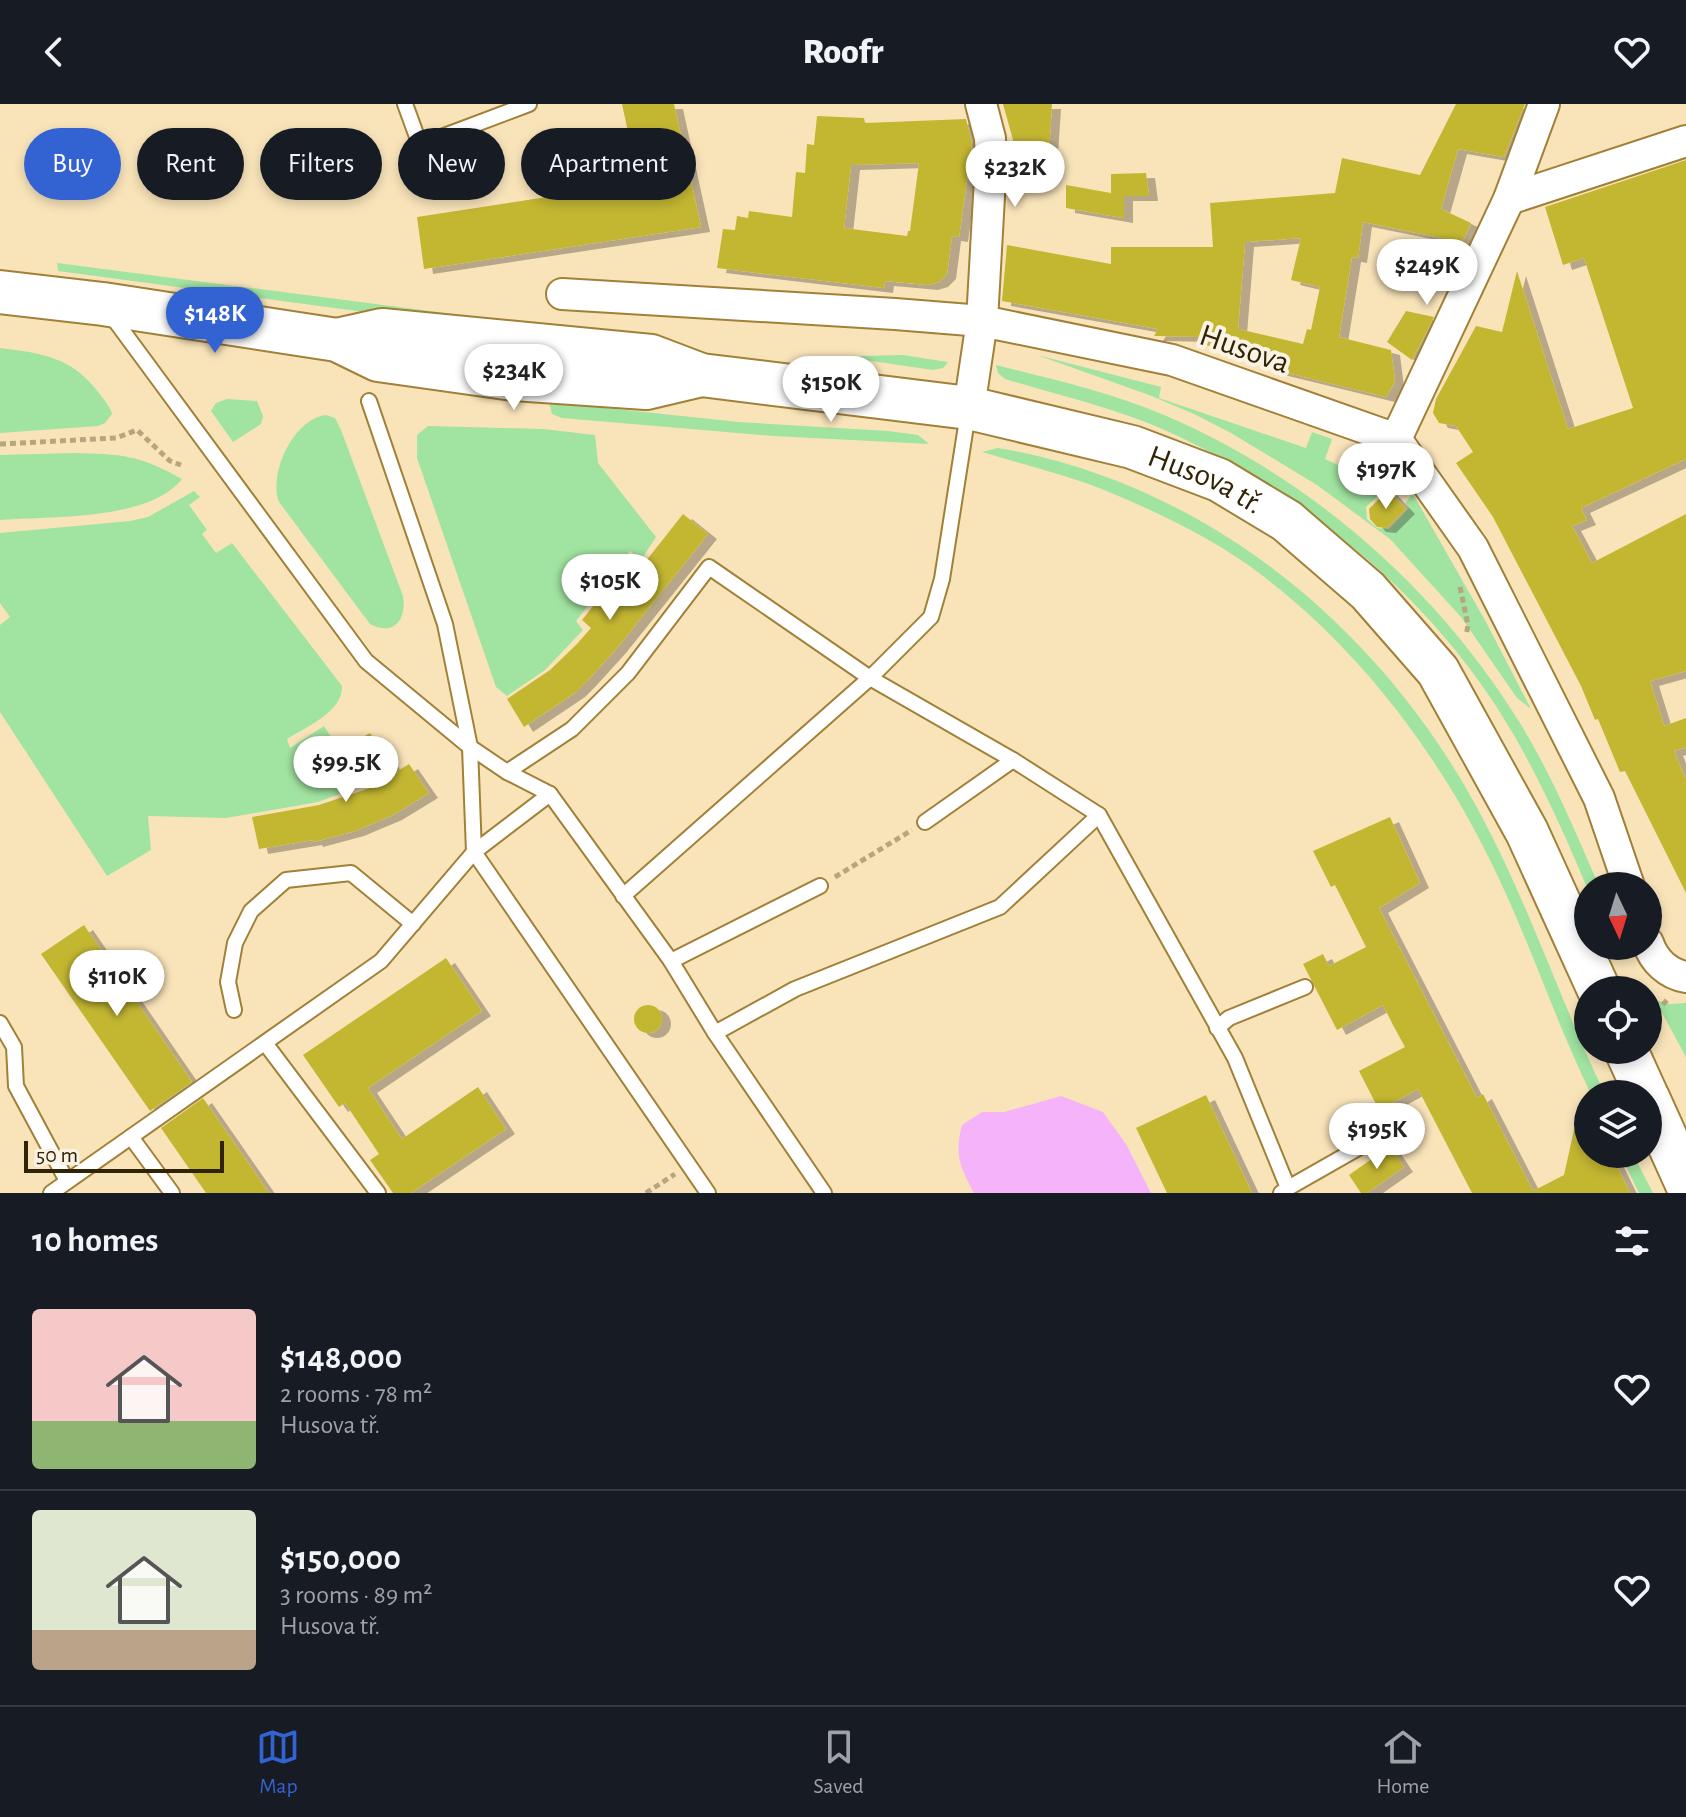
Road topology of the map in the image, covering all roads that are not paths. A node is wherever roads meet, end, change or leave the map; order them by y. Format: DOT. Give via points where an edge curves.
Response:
graph roads {
  1 [pos="405,104"];
  2 [pos="529,104"];
  3 [pos="981,104"];
  4 [pos="1544,104"];
  5 [pos="1686,141"];
  6 [pos="1509,199"];
  7 [pos="0,292"];
  8 [pos="562,294"];
  9 [pos="103,304"];
  10 [pos="982,321"];
  11 [pos="369,401"];
  12 [pos="969,408"];
  13 [pos="1396,439"];
  14 [pos="870,678"];
  15 [pos="470,747"];
  16 [pos="1013,760"];
  17 [pos="507,772"];
  18 [pos="550,794"];
  19 [pos="1099,815"];
  20 [pos="925,822"];
  21 [pos="474,852"];
  22 [pos="1624,872"];
  23 [pos="820,886"];
  24 [pos="623,896"];
  25 [pos="413,924"];
  26 [pos="1658,960"];
  27 [pos="671,961"];
  28 [pos="1593,976"];
  29 [pos="1684,978"];
  30 [pos="1305,987"];
  31 [pos="234,1010"];
  32 [pos="0,1023"];
  33 [pos="1217,1028"];
  34 [pos="715,1033"];
  35 [pos="265,1043"];
  36 [pos="1662,1129"];
  37 [pos="1383,1134"];
  38 [pos="131,1137"];
  39 [pos="67,1181"];
  40 [pos="1686,1182"];
  41 [pos="1284,1190"];
  42 [pos="51,1193"];
  43 [pos="172,1193"];
  44 [pos="378,1193"];
  45 [pos="708,1193"];
  46 [pos="824,1193"];
  1 -- 2 [label="lane" via="420,145"];
  3 -- 10 [label="street" via="991,161"];
  4 -- 6 [label="street"];
  5 -- 6 [label="street"];
  6 -- 13 [label="street"];
  7 -- 9 [label="street, Husova tř."];
  8 -- 10 [label="street, Husova"];
  9 -- 12 [label="street, Husova tř." via="337,340 382,330 651,356 701,375"];
  9 -- 15 [label="lane" via="366,661"];
  10 -- 12 [label="street"];
  10 -- 13 [label="street, Husova" via="1172,360"];
  11 -- 15 [label="lane" via="445,624"];
  12 -- 14 [label="lane" via="942,579 931,617"];
  12 -- 28 [label="street, Husova tř." via="1132,447 1219,480 1287,521 1368,591 1438,671 1527,832"];
  13 -- 22 [label="street" via="1473,548 1599,798"];
  14 -- 16 [label="lane"];
  14 -- 17 [label="lane" via="709,567 628,673 572,729"];
  14 -- 24 [label="lane"];
  15 -- 17 [label="lane"];
  15 -- 21 [label="lane"];
  16 -- 19 [label="lane"];
  16 -- 20 [label="lane"];
  17 -- 18 [label="lane"];
  18 -- 21 [label="lane"];
  18 -- 24 [label="lane"];
  19 -- 33 [label="lane"];
  19 -- 34 [label="lane" via="1000,907 795,989"];
  21 -- 25 [label="lane"];
  21 -- 45 [label="lane"];
  23 -- 27 [label="lane"];
  24 -- 27 [label="lane"];
  25 -- 31 [label="lane" via="351,873 286,880 251,911 235,943 228,982"];
  25 -- 35 [label="lane" via="381,961"];
  26 -- 29 [label="street"];
  27 -- 34 [label="lane"];
  30 -- 33 [label="lane"];
  32 -- 39 [label="lane" via="14,1047 16,1086"];
  33 -- 41 [label="lane" via="1235,1058"];
  34 -- 46 [label="lane"];
  35 -- 38 [label="lane"];
  35 -- 44 [label="lane"];
  36 -- 40 [label="street"];
  37 -- 41 [label="lane"];
  38 -- 39 [label="lane"];
  38 -- 43 [label="lane"];
  39 -- 42 [label="lane"];
}
